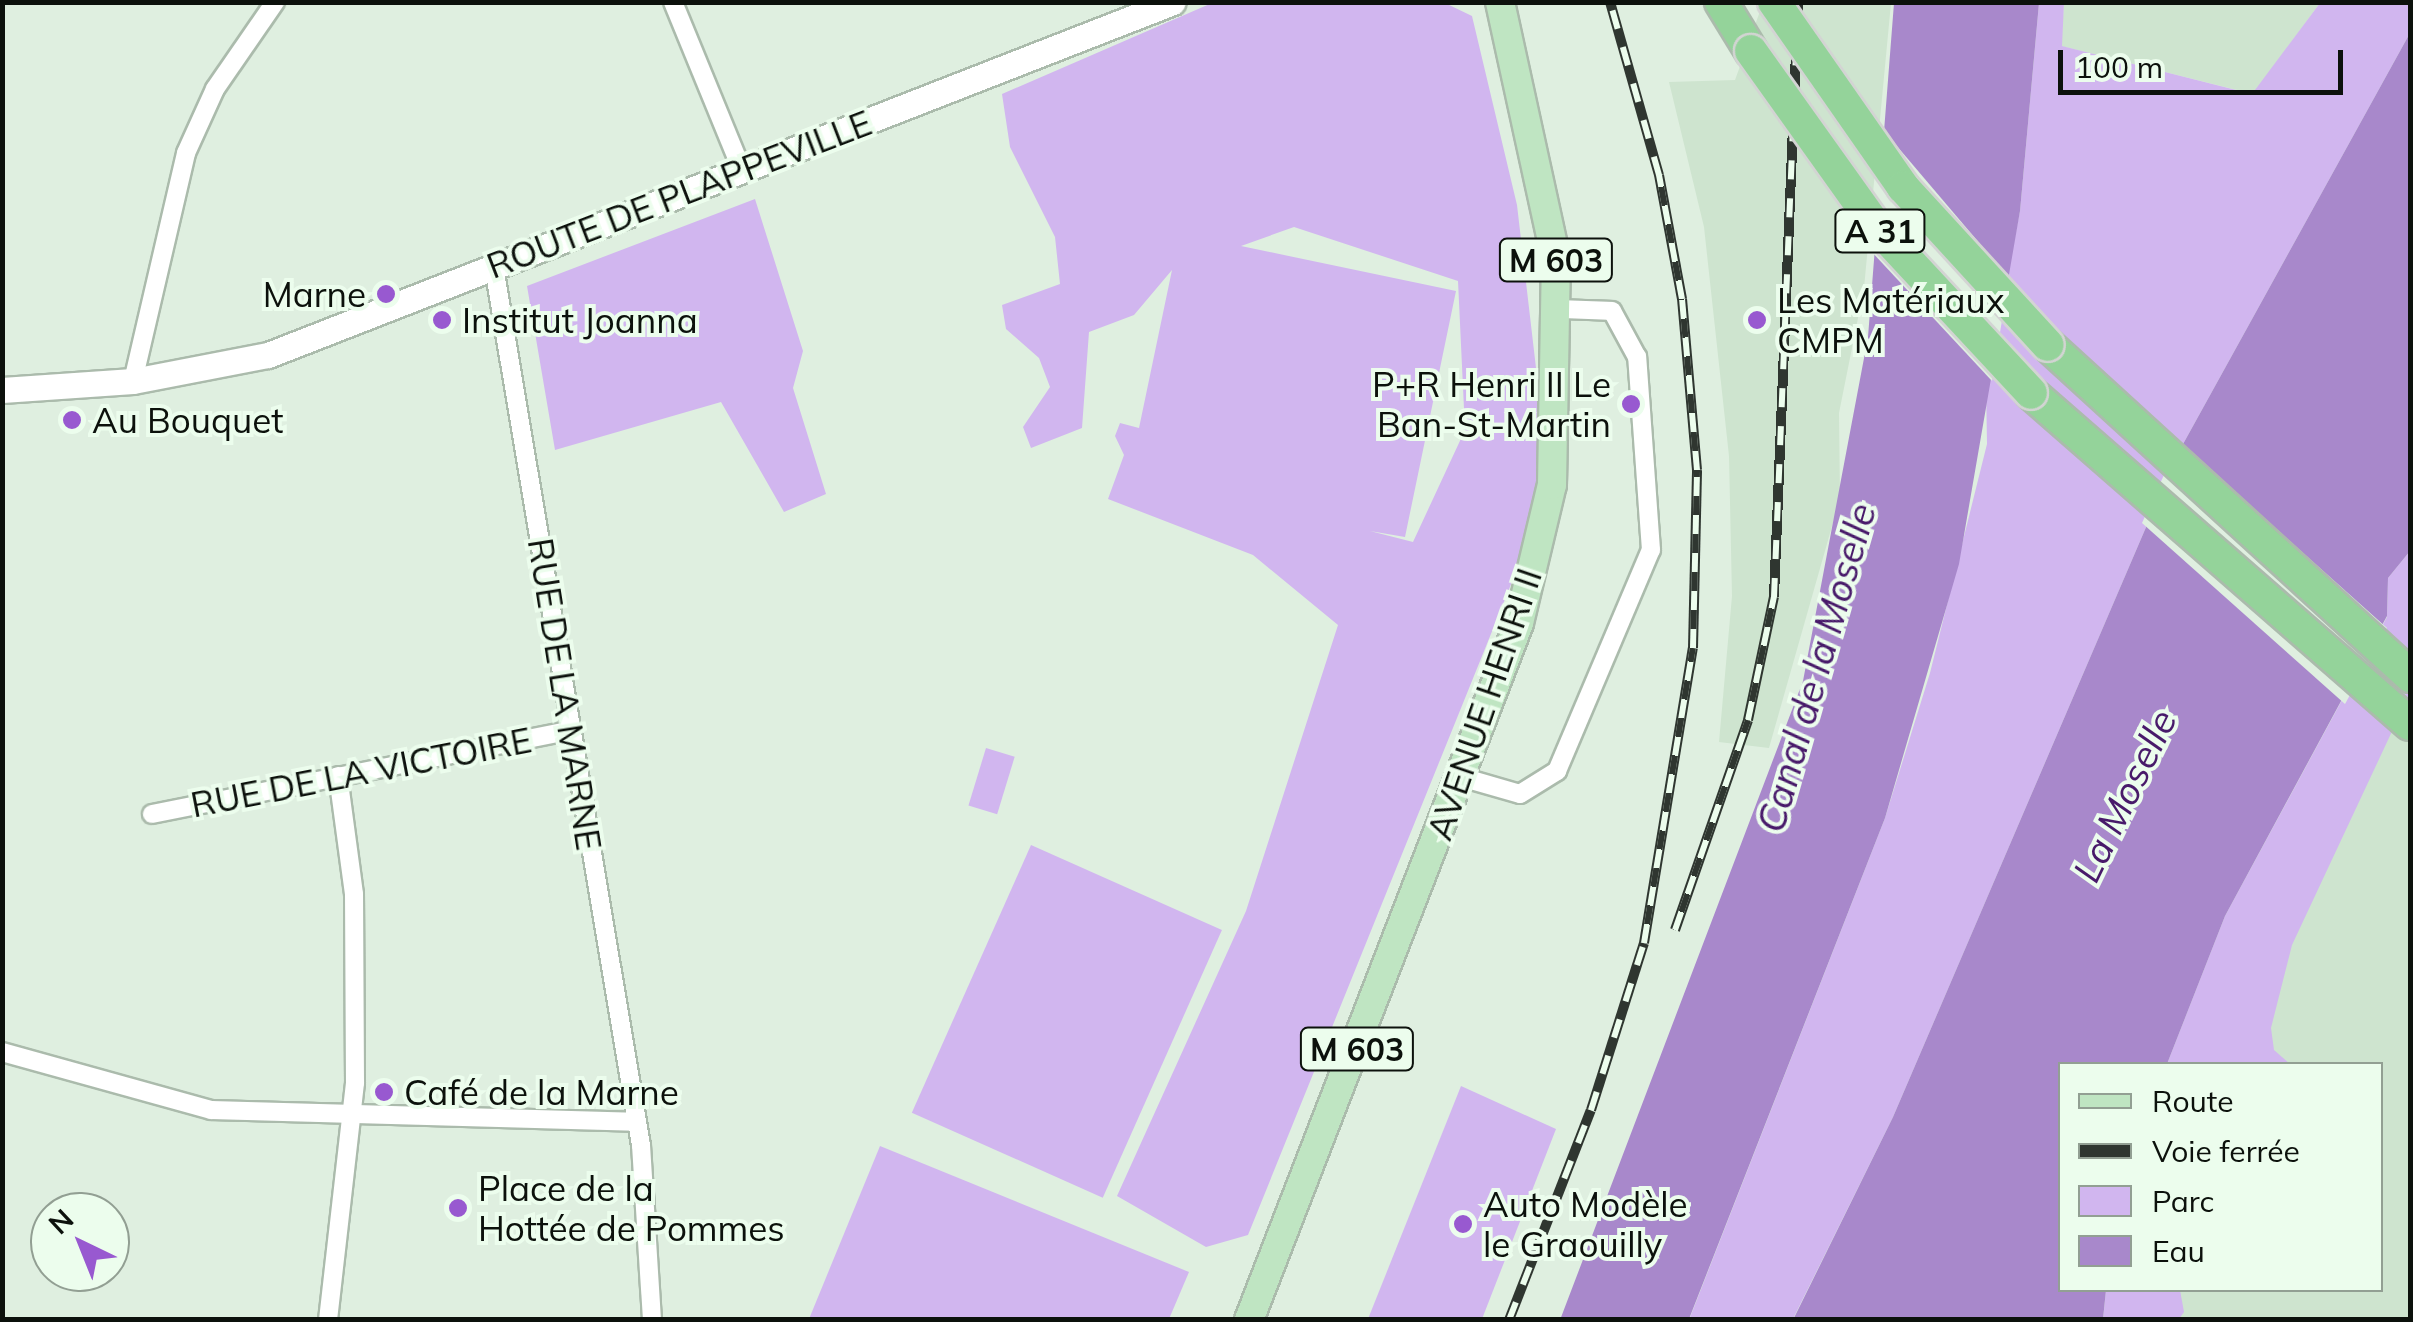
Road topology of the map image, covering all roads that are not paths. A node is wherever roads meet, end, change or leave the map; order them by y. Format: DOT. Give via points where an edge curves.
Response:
graph roads {
  1 [pos="274,2"];
  2 [pos="672,2"];
  3 [pos="1173,2"];
  4 [pos="1721,2"];
  5 [pos="1774,2"];
  6 [pos="1497,5"];
  7 [pos="742,170"];
  8 [pos="494,267"];
  9 [pos="1560,309"];
  10 [pos="133,381"];
  11 [pos="2,390"];
  12 [pos="2410,676"];
  13 [pos="2406,720"];
  14 [pos="569,731"];
  15 [pos="338,776"];
  16 [pos="1461,777"];
  17 [pos="152,814"];
  18 [pos="2,1052"];
  19 [pos="351,1115"];
  20 [pos="634,1122"];
  21 [pos="328,1320"];
  22 [pos="652,1320"];
  23 [pos="1249,1320"];
  1 -- 10 [label="street" via="215,90 186,153"];
  2 -- 7 [label="street"];
  3 -- 7 [label="street, ROUTE DE PLAPPEVILLE"];
  4 -- 13 [label="highway, A 31, bridge" via="1820,152 1949,310 2098,456"];
  5 -- 12 [label="highway, A 31, bridge" via="1880,158 1973,268 2123,417"];
  6 -- 9 [label="main road, AVENUE HENRI II / M 603" via="1543,175"];
  7 -- 8 [label="street, ROUTE DE PLAPPEVILLE"];
  8 -- 10 [label="street, ROUTE DE PLAPPEVILLE" via="268,355"];
  8 -- 14 [label="street, RUE DE LA MARNE"];
  9 -- 16 [label="main road, AVENUE HENRI II / M 603" via="1552,485 1519,624"];
  9 -- 16 [label="street" via="1612,311 1637,358 1650,550 1557,771 1520,794"];
  10 -- 11 [label="street, ROUTE DE PLAPPEVILLE"];
  14 -- 15 [label="street, RUE DE LA VICTOIRE"];
  14 -- 20 [label="street, RUE DE LA MARNE"];
  15 -- 17 [label="street, RUE DE LA VICTOIRE"];
  15 -- 19 [label="street" via="354,894"];
  16 -- 23 [label="main road, AVENUE HENRI II / M 603"];
  18 -- 19 [label="street" via="211,1110"];
  19 -- 20 [label="street"];
  19 -- 21 [label="street"];
  20 -- 22 [label="street, RUE DE LA MARNE"];
}
